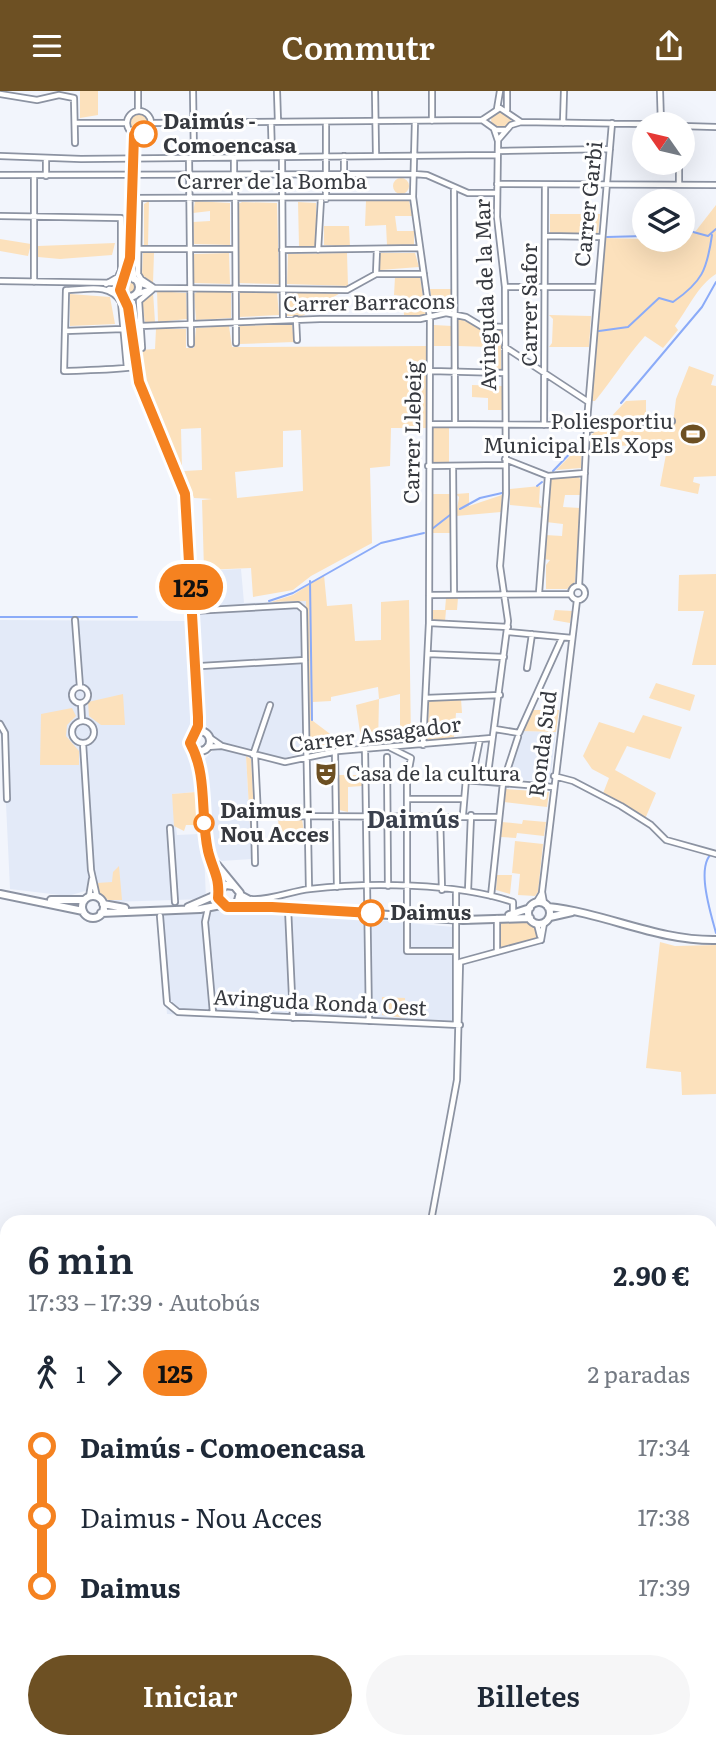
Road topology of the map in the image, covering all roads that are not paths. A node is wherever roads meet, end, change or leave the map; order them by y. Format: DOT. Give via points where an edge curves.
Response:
graph roads {
  1 [pos="138,91"];
  2 [pos="193,91"];
  3 [pos="277,91"];
  4 [pos="375,91"];
  5 [pos="432,91"];
  6 [pos="500,91"];
  7 [pos="507,91"];
  8 [pos="564,91"];
  9 [pos="660,91"];
  10 [pos="0,95"];
  11 [pos="497,109"];
  12 [pos="507,110"];
  13 [pos="138,111"];
  14 [pos="661,112"];
  15 [pos="491,115"];
  16 [pos="511,115"];
  17 [pos="482,120"];
  18 [pos="415,121"];
  19 [pos="432,121"];
  20 [pos="193,122"];
  21 [pos="271,122"];
  22 [pos="278,122"];
  23 [pos="327,122"];
  24 [pos="377,122"];
  25 [pos="521,122"];
  26 [pos="75,123"];
  27 [pos="127,123"];
  28 [pos="151,123"];
  29 [pos="563,123"];
  30 [pos="612,123"];
  31 [pos="632,124"];
  32 [pos="511,125"];
  33 [pos="695,126"];
  34 [pos="493,127"];
  35 [pos="716,127"];
  36 [pos="505,130"];
  37 [pos="134,135"];
  38 [pos="498,141"];
  39 [pos="75,143"];
  40 [pos="610,149"];
  41 [pos="497,153"];
  42 [pos="376,155"];
  43 [pos="414,155"];
  44 [pos="0,156"];
  45 [pos="326,156"];
  46 [pos="344,156"];
  47 [pos="272,157"];
  48 [pos="282,157"];
  49 [pos="46,158"];
  50 [pos="132,158"];
  51 [pos="192,158"];
  52 [pos="234,158"];
  53 [pos="414,174"];
  54 [pos="679,175"];
  55 [pos="0,176"];
  56 [pos="34,176"];
  57 [pos="46,176"];
  58 [pos="235,176"];
  59 [pos="327,176"];
  60 [pos="344,176"];
  61 [pos="131,177"];
  62 [pos="189,177"];
  63 [pos="283,177"];
  64 [pos="606,183"];
  65 [pos="497,184"];
  66 [pos="679,184"];
  67 [pos="545,185"];
  68 [pos="716,185"];
  69 [pos="454,187"];
  70 [pos="497,193"];
  71 [pos="413,197"];
  72 [pos="131,198"];
  73 [pos="139,198"];
  74 [pos="189,198"];
  75 [pos="235,199"];
  76 [pos="282,199"];
  77 [pos="324,199"];
  78 [pos="0,216"];
  79 [pos="33,216"];
  80 [pos="546,236"];
  81 [pos="601,237"];
  82 [pos="420,248"];
  83 [pos="138,249"];
  84 [pos="189,249"];
  85 [pos="235,249"];
  86 [pos="377,249"];
  87 [pos="282,250"];
  88 [pos="318,250"];
  89 [pos="130,258"];
  90 [pos="376,274"];
  91 [pos="424,274"];
  92 [pos="0,281"];
  93 [pos="136,281"];
  94 [pos="34,282"];
  95 [pos="65,282"];
  96 [pos="107,287"];
  97 [pos="123,287"];
  98 [pos="505,287"];
  99 [pos="546,287"];
  100 [pos="597,287"];
  101 [pos="93,288"];
  102 [pos="155,288"];
  103 [pos="190,288"];
  104 [pos="235,288"];
  105 [pos="283,288"];
  106 [pos="135,295"];
  107 [pos="456,314"];
  108 [pos="130,318"];
  109 [pos="430,318"];
  110 [pos="283,320"];
  111 [pos="296,320"];
  112 [pos="236,322"];
  113 [pos="190,324"];
  114 [pos="140,326"];
  115 [pos="504,327"];
  116 [pos="123,329"];
  117 [pos="65,331"];
  118 [pos="297,340"];
  119 [pos="236,343"];
  120 [pos="191,344"];
  121 [pos="505,347"];
  122 [pos="142,348"];
  123 [pos="131,367"];
  124 [pos="430,371"];
  125 [pos="454,372"];
  126 [pos="505,373"];
  127 [pos="546,374"];
  128 [pos="588,402"];
  129 [pos="672,421"];
  130 [pos="430,424"];
  131 [pos="455,424"];
  132 [pos="505,425"];
  133 [pos="544,425"];
  134 [pos="587,425"];
  135 [pos="505,462"];
  136 [pos="453,465"];
  137 [pos="428,466"];
  138 [pos="585,473"];
  139 [pos="548,476"];
  140 [pos="579,586"];
  141 [pos="539,593"];
  142 [pos="454,594"];
  143 [pos="571,594"];
  144 [pos="429,595"];
  145 [pos="506,595"];
  146 [pos="577,600"];
  147 [pos="192,611"];
  148 [pos="75,620"];
  149 [pos="429,623"];
  150 [pos="508,629"];
  151 [pos="532,635"];
  152 [pos="562,638"];
  153 [pos="572,638"];
  154 [pos="428,654"];
  155 [pos="504,657"];
  156 [pos="305,660"];
  157 [pos="201,666"];
  158 [pos="527,668"];
  159 [pos="80,687"];
  160 [pos="500,695"];
  161 [pos="426,698"];
  162 [pos="81,703"];
  163 [pos="270,705"];
  164 [pos="198,717"];
  165 [pos="82,721"];
  166 [pos="0,724"];
  167 [pos="495,729"];
  168 [pos="196,731"];
  169 [pos="208,735"];
  170 [pos="518,735"];
  171 [pos="492,738"];
  172 [pos="480,739"];
  173 [pos="83,743"];
  174 [pos="424,745"];
  175 [pos="222,746"];
  176 [pos="206,748"];
  177 [pos="391,748"];
  178 [pos="194,749"];
  179 [pos="365,749"];
  180 [pos="335,752"];
  181 [pos="254,755"];
  182 [pos="387,757"];
  183 [pos="306,758"];
  184 [pos="200,767"];
  185 [pos="554,776"];
  186 [pos="467,780"];
  187 [pos="487,781"];
  188 [pos="503,783"];
  189 [pos="553,787"];
  190 [pos="7,799"];
  191 [pos="407,799"];
  192 [pos="464,799"];
  193 [pos="440,814"];
  194 [pos="463,814"];
  195 [pos="337,815"];
  196 [pos="366,815"];
  197 [pos="388,815"];
  198 [pos="407,815"];
  199 [pos="471,815"];
  200 [pos="258,816"];
  201 [pos="307,816"];
  202 [pos="499,817"];
  203 [pos="170,828"];
  204 [pos="207,844"];
  205 [pos="713,853"];
  206 [pos="255,863"];
  207 [pos="366,885"];
  208 [pos="233,886"];
  209 [pos="388,886"];
  210 [pos="337,887"];
  211 [pos="408,888"];
  212 [pos="309,889"];
  213 [pos="442,890"];
  214 [pos="456,890"];
  215 [pos="468,891"];
  216 [pos="219,892"];
  217 [pos="239,893"];
  218 [pos="2,895"];
  219 [pos="491,896"];
  220 [pos="90,898"];
  221 [pos="175,902"];
  222 [pos="103,904"];
  223 [pos="221,905"];
  224 [pos="540,905"];
  225 [pos="235,906"];
  226 [pos="272,907"];
  227 [pos="186,908"];
  228 [pos="130,910"];
  229 [pos="83,911"];
  230 [pos="207,911"];
  231 [pos="288,911"];
  232 [pos="577,911"];
  233 [pos="102,913"];
  234 [pos="366,913"];
  235 [pos="513,914"];
  236 [pos="160,916"];
  237 [pos="500,917"];
  238 [pos="530,918"];
  239 [pos="409,919"];
  240 [pos="543,921"];
  241 [pos="455,922"];
  242 [pos="715,940"];
  243 [pos="455,951"];
  244 [pos="497,952"];
  245 [pos="458,963"];
  246 [pos="213,1013"];
  247 [pos="293,1018"];
  248 [pos="369,1021"];
  249 [pos="458,1025"];
  250 [pos="432,1215"];
  1 -- 13 [label="street"];
  2 -- 20 [label="street"];
  3 -- 22 [label="street"];
  4 -- 24 [label="street"];
  5 -- 19 [label="street"];
  6 -- 11 [label="street"];
  7 -- 12 [label="street"];
  8 -- 29 [label="street"];
  9 -- 14 [label="street"];
  10 -- 26 [label="street" via="37,100 74,97"];
  11 -- 12 [label="street"];
  11 -- 15 [label="street"];
  12 -- 16 [label="street"];
  13 -- 27 [label="street"];
  13 -- 28 [label="street"];
  15 -- 17 [label="street"];
  15 -- 34 [label="street"];
  16 -- 25 [label="street"];
  16 -- 32 [label="street"];
  17 -- 19 [label="street"];
  17 -- 34 [label="street"];
  18 -- 19 [label="street"];
  18 -- 24 [label="street"];
  18 -- 43 [label="street, Carrer Llebeig"];
  20 -- 21 [label="street"];
  20 -- 28 [label="street"];
  20 -- 51 [label="street"];
  21 -- 22 [label="street"];
  21 -- 47 [label="street"];
  22 -- 23 [label="street"];
  23 -- 24 [label="street"];
  23 -- 45 [label="street"];
  24 -- 42 [label="street"];
  25 -- 29 [label="street"];
  25 -- 32 [label="street"];
  26 -- 27 [label="street"];
  26 -- 39 [label="street"];
  27 -- 37 [label="street"];
  28 -- 37 [label="street" via="146,134"];
  29 -- 30 [label="street"];
  30 -- 31 [label="street"];
  30 -- 40 [label="street, Carrer Garbi"];
  32 -- 36 [label="street"];
  33 -- 35 [label="street"];
  34 -- 36 [label="street"];
  34 -- 38 [label="street, Avinguda de la Mar"];
  36 -- 38 [label="street"];
  37 -- 50 [label="main road"];
  38 -- 41 [label="street, Avinguda de la Mar"];
  40 -- 41 [label="street"];
  40 -- 64 [label="street, Carrer Garbi" via="610,180"];
  41 -- 43 [label="street"];
  41 -- 65 [label="street, Avinguda de la Mar"];
  42 -- 43 [label="street"];
  42 -- 46 [label="street"];
  43 -- 53 [label="street, Carrer Llebeig"];
  44 -- 49 [label="street"];
  45 -- 46 [label="street"];
  45 -- 48 [label="street"];
  45 -- 59 [label="street"];
  46 -- 60 [label="street"];
  47 -- 48 [label="street"];
  47 -- 52 [label="street"];
  48 -- 63 [label="street"];
  49 -- 50 [label="street"];
  49 -- 57 [label="street"];
  50 -- 51 [label="street"];
  50 -- 61 [label="main road"];
  51 -- 52 [label="street"];
  51 -- 62 [label="street"];
  52 -- 58 [label="street"];
  53 -- 60 [label="street"];
  53 -- 69 [label="street"];
  53 -- 71 [label="street, Carrer Llebeig"];
  54 -- 66 [label="street"];
  55 -- 56 [label="street"];
  56 -- 57 [label="street"];
  56 -- 79 [label="street"];
  57 -- 61 [label="street"];
  58 -- 62 [label="street"];
  58 -- 63 [label="street"];
  58 -- 75 [label="street"];
  59 -- 60 [label="street"];
  59 -- 63 [label="street"];
  59 -- 77 [label="street"];
  61 -- 62 [label="street"];
  61 -- 72 [label="main road"];
  62 -- 74 [label="street"];
  63 -- 76 [label="street"];
  64 -- 66 [label="street"];
  64 -- 67 [label="street"];
  64 -- 81 [label="street, Carrer Garbi"];
  65 -- 67 [label="street"];
  65 -- 70 [label="street, Avinguda de la Mar"];
  66 -- 68 [label="street"];
  67 -- 80 [label="street, Carrer Safor"];
  69 -- 70 [label="street" via="468,193"];
  69 -- 107 [label="street"];
  70 -- 98 [label="street, Avinguda de la Mar"];
  71 -- 77 [label="street, Carrer de la Bomba"];
  71 -- 82 [label="street, Carrer Llebeig"];
  72 -- 73 [label="street, Carrer de la Bomba"];
  72 -- 89 [label="main road"];
  73 -- 74 [label="street, Carrer de la Bomba"];
  73 -- 83 [label="street"];
  74 -- 75 [label="street, Carrer de la Bomba"];
  74 -- 84 [label="street"];
  75 -- 76 [label="street, Carrer de la Bomba"];
  75 -- 85 [label="street"];
  76 -- 77 [label="street, Carrer de la Bomba"];
  76 -- 87 [label="street"];
  77 -- 88 [label="street"];
  78 -- 79 [label="street"];
  79 -- 94 [label="street"];
  79 -- 96 [label="street" via="121,218 121,270"];
  80 -- 81 [label="street"];
  80 -- 99 [label="street, Carrer Safor"];
  81 -- 100 [label="street, Carrer Garbi"];
  82 -- 86 [label="street"];
  82 -- 91 [label="street, Carrer Llebeig"];
  83 -- 84 [label="street"];
  83 -- 102 [label="street" via="140,278"];
  84 -- 85 [label="street"];
  84 -- 103 [label="street"];
  85 -- 104 [label="street"];
  86 -- 88 [label="street"];
  86 -- 90 [label="street"];
  87 -- 88 [label="street"];
  87 -- 105 [label="street"];
  89 -- 93 [label="main road"];
  89 -- 97 [label="main road"];
  90 -- 91 [label="street"];
  90 -- 105 [label="street" via="347,290"];
  91 -- 109 [label="street, Carrer Llebeig"];
  92 -- 94 [label="street"];
  93 -- 97 [label="main road"];
  93 -- 102 [label="street"];
  93 -- 106 [label="main road"];
  94 -- 95 [label="street"];
  95 -- 96 [label="street"];
  95 -- 101 [label="street"];
  96 -- 97 [label="street"];
  96 -- 101 [label="street"];
  96 -- 116 [label="street" via="121,302"];
  97 -- 106 [label="main road"];
  97 -- 108 [label="main road"];
  98 -- 99 [label="street"];
  98 -- 115 [label="street, Avinguda de la Mar"];
  99 -- 100 [label="street"];
  99 -- 127 [label="street, Carrer Safor"];
  100 -- 128 [label="street, Carrer Garbi"];
  101 -- 117 [label="street" via="66,290"];
  102 -- 103 [label="street"];
  102 -- 106 [label="street"];
  102 -- 114 [label="street" via="139,301"];
  103 -- 104 [label="street"];
  103 -- 113 [label="street"];
  104 -- 105 [label="street"];
  104 -- 112 [label="street"];
  105 -- 110 [label="street"];
  106 -- 108 [label="main road"];
  107 -- 109 [label="street, Carrer Barracons" via="435,313"];
  107 -- 115 [label="street, Carrer Barracons" via="481,326"];
  107 -- 125 [label="street"];
  108 -- 114 [label="street, Carrer Barracons"];
  108 -- 123 [label="main road"];
  109 -- 111 [label="street, Carrer Barracons"];
  109 -- 124 [label="street, Carrer Llebeig"];
  110 -- 111 [label="street, Carrer Barracons"];
  110 -- 112 [label="street, Carrer Barracons"];
  111 -- 118 [label="street"];
  112 -- 113 [label="street, Carrer Barracons"];
  112 -- 119 [label="street"];
  113 -- 114 [label="street, Carrer Barracons"];
  113 -- 120 [label="street"];
  114 -- 122 [label="street"];
  115 -- 121 [label="street, Avinguda de la Mar"];
  116 -- 117 [label="street"];
  116 -- 123 [label="street"];
  117 -- 123 [label="street" via="64,371"];
  121 -- 126 [label="street, Avinguda de la Mar"];
  121 -- 127 [label="street"];
  123 -- 147 [label="main road" via="185,494"];
  124 -- 125 [label="street"];
  124 -- 130 [label="street, Carrer Llebeig"];
  125 -- 126 [label="street"];
  125 -- 131 [label="street"];
  126 -- 132 [label="street, Avinguda de la Mar"];
  127 -- 128 [label="street"];
  127 -- 133 [label="street, Carrer Safor"];
  128 -- 134 [label="street, Carrer Garbi"];
  129 -- 134 [label="street"];
  130 -- 131 [label="street"];
  130 -- 137 [label="street, Carrer Llebeig"];
  131 -- 132 [label="street"];
  132 -- 133 [label="street"];
  132 -- 135 [label="street, Avinguda de la Mar"];
  133 -- 134 [label="street"];
  134 -- 138 [label="street"];
  135 -- 136 [label="street"];
  135 -- 139 [label="street"];
  135 -- 145 [label="street, Avinguda de la Mar" via="500,566"];
  136 -- 137 [label="street"];
  136 -- 142 [label="street"];
  137 -- 144 [label="street, Carrer Llebeig"];
  138 -- 139 [label="street"];
  138 -- 140 [label="street"];
  139 -- 141 [label="street"];
  140 -- 143 [label="street"];
  140 -- 146 [label="street, Ronda Sud" via="585,596"];
  141 -- 143 [label="street"];
  141 -- 145 [label="street"];
  142 -- 144 [label="street"];
  142 -- 145 [label="street"];
  143 -- 146 [label="street"];
  144 -- 149 [label="street, Carrer Llebeig"];
  145 -- 150 [label="street, Avinguda de la Mar"];
  146 -- 153 [label="street, Ronda Sud"];
  147 -- 156 [label="street" via="300,606 304,610"];
  147 -- 164 [label="main road"];
  148 -- 159 [label="street"];
  149 -- 150 [label="street"];
  149 -- 154 [label="street, Carrer Llebeig"];
  150 -- 151 [label="street"];
  150 -- 155 [label="street, Avinguda de la Mar"];
  151 -- 152 [label="street"];
  151 -- 158 [label="street"];
  152 -- 153 [label="street"];
  152 -- 170 [label="street"];
  153 -- 185 [label="street, Ronda Sud"];
  154 -- 155 [label="street"];
  154 -- 161 [label="street, Carrer Llebeig"];
  155 -- 160 [label="street, Avinguda de la Mar"];
  156 -- 157 [label="street"];
  156 -- 183 [label="street"];
  159 -- 162 [label="street" via="88,694"];
  159 -- 162 [label="street" via="72,695"];
  160 -- 161 [label="street"];
  160 -- 167 [label="street, Avinguda de la Mar"];
  161 -- 174 [label="street, Carrer Llebeig"];
  162 -- 165 [label="street"];
  163 -- 181 [label="street"];
  164 -- 168 [label="main road"];
  164 -- 169 [label="main road"];
  165 -- 173 [label="street" via="75,724 72,734"];
  165 -- 173 [label="street" via="94,731"];
  166 -- 190 [label="street" via="5,733"];
  167 -- 170 [label="street"];
  167 -- 171 [label="street, Avinguda de la Mar"];
  168 -- 169 [label="main road"];
  168 -- 178 [label="main road" via="190,740"];
  169 -- 175 [label="street, Carrer Assagador"];
  169 -- 176 [label="main road"];
  170 -- 188 [label="street"];
  171 -- 172 [label="street, Carrer Assagador"];
  171 -- 187 [label="street, Avinguda de la Mar"];
  172 -- 174 [label="street, Carrer Assagador"];
  172 -- 186 [label="street"];
  173 -- 220 [label="street"];
  174 -- 177 [label="street, Carrer Assagador"];
  175 -- 176 [label="street, Carrer Assagador"];
  175 -- 181 [label="street, Carrer Assagador"];
  176 -- 178 [label="main road"];
  176 -- 184 [label="main road"];
  177 -- 179 [label="street, Carrer Assagador"];
  177 -- 191 [label="street" via="411,757"];
  178 -- 184 [label="main road"];
  179 -- 180 [label="street, Carrer Assagador"];
  179 -- 196 [label="street"];
  180 -- 183 [label="street, Carrer Assagador"];
  180 -- 195 [label="street"];
  181 -- 183 [label="street, Carrer Assagador" via="285,762"];
  181 -- 200 [label="street"];
  182 -- 197 [label="street"];
  183 -- 201 [label="street"];
  184 -- 204 [label="main road"];
  185 -- 189 [label="street, Ronda Sud"];
  185 -- 205 [label="street" via="584,787 651,825 666,841"];
  186 -- 187 [label="street"];
  186 -- 192 [label="street"];
  187 -- 188 [label="street"];
  188 -- 189 [label="street"];
  188 -- 202 [label="street"];
  189 -- 224 [label="street, Ronda Sud"];
  191 -- 192 [label="street"];
  191 -- 198 [label="street"];
  192 -- 194 [label="street"];
  193 -- 194 [label="street"];
  193 -- 198 [label="street"];
  193 -- 213 [label="street"];
  194 -- 199 [label="street"];
  195 -- 196 [label="street"];
  195 -- 201 [label="street"];
  195 -- 210 [label="street"];
  196 -- 197 [label="street"];
  196 -- 207 [label="street"];
  197 -- 198 [label="street"];
  197 -- 209 [label="street"];
  198 -- 211 [label="street"];
  199 -- 202 [label="street"];
  199 -- 215 [label="street"];
  200 -- 201 [label="street"];
  200 -- 206 [label="street" via="254,817"];
  201 -- 212 [label="street"];
  202 -- 219 [label="street"];
  203 -- 221 [label="street"];
  204 -- 208 [label="main road"];
  204 -- 216 [label="main road"];
  207 -- 209 [label="street"];
  207 -- 210 [label="street"];
  207 -- 234 [label="street"];
  208 -- 216 [label="main road"];
  208 -- 217 [label="main road"];
  209 -- 211 [label="street"];
  210 -- 212 [label="street"];
  211 -- 213 [label="street"];
  211 -- 239 [label="street"];
  212 -- 217 [label="street" via="254,900"];
  213 -- 214 [label="street"];
  214 -- 215 [label="street"];
  214 -- 241 [label="street"];
  215 -- 219 [label="street"];
  216 -- 223 [label="main road"];
  216 -- 227 [label="main road"];
  217 -- 225 [label="main road"];
  217 -- 226 [label="main road"];
  218 -- 220 [label="main road"];
  218 -- 229 [label="main road"];
  219 -- 235 [label="street" via="511,901 516,906"];
  220 -- 222 [label="main road"];
  220 -- 229 [label="main road"];
  222 -- 228 [label="main road"];
  222 -- 233 [label="main road"];
  223 -- 225 [label="main road"];
  223 -- 230 [label="main road"];
  224 -- 232 [label="main road"];
  224 -- 235 [label="main road"];
  224 -- 238 [label="main road"];
  224 -- 240 [label="main road"];
  225 -- 226 [label="main road"];
  226 -- 231 [label="main road"];
  227 -- 228 [label="main road"];
  227 -- 230 [label="main road"];
  228 -- 233 [label="main road"];
  229 -- 233 [label="main road" via="90,917"];
  230 -- 246 [label="street"];
  231 -- 234 [label="main road"];
  231 -- 247 [label="street"];
  232 -- 240 [label="main road"];
  232 -- 242 [label="main road" via="664,937"];
  234 -- 239 [label="main road"];
  234 -- 248 [label="street"];
  235 -- 237 [label="main road"];
  236 -- 246 [label="street, Avinguda Ronda Oest" via="167,1003 178,1012"];
  237 -- 238 [label="main road"];
  237 -- 241 [label="main road"];
  237 -- 244 [label="street"];
  238 -- 240 [label="main road"];
  239 -- 241 [label="main road"];
  239 -- 243 [label="street" via="407,951"];
  240 -- 244 [label="street" via="541,940"];
  241 -- 243 [label="street"];
  243 -- 245 [label="street"];
  244 -- 245 [label="street"];
  245 -- 249 [label="street"];
  246 -- 247 [label="street, Avinguda Ronda Oest"];
  247 -- 248 [label="street, Avinguda Ronda Oest"];
  248 -- 249 [label="street, Avinguda Ronda Oest"];
  249 -- 250 [label="street" via="455,1095"];
}
